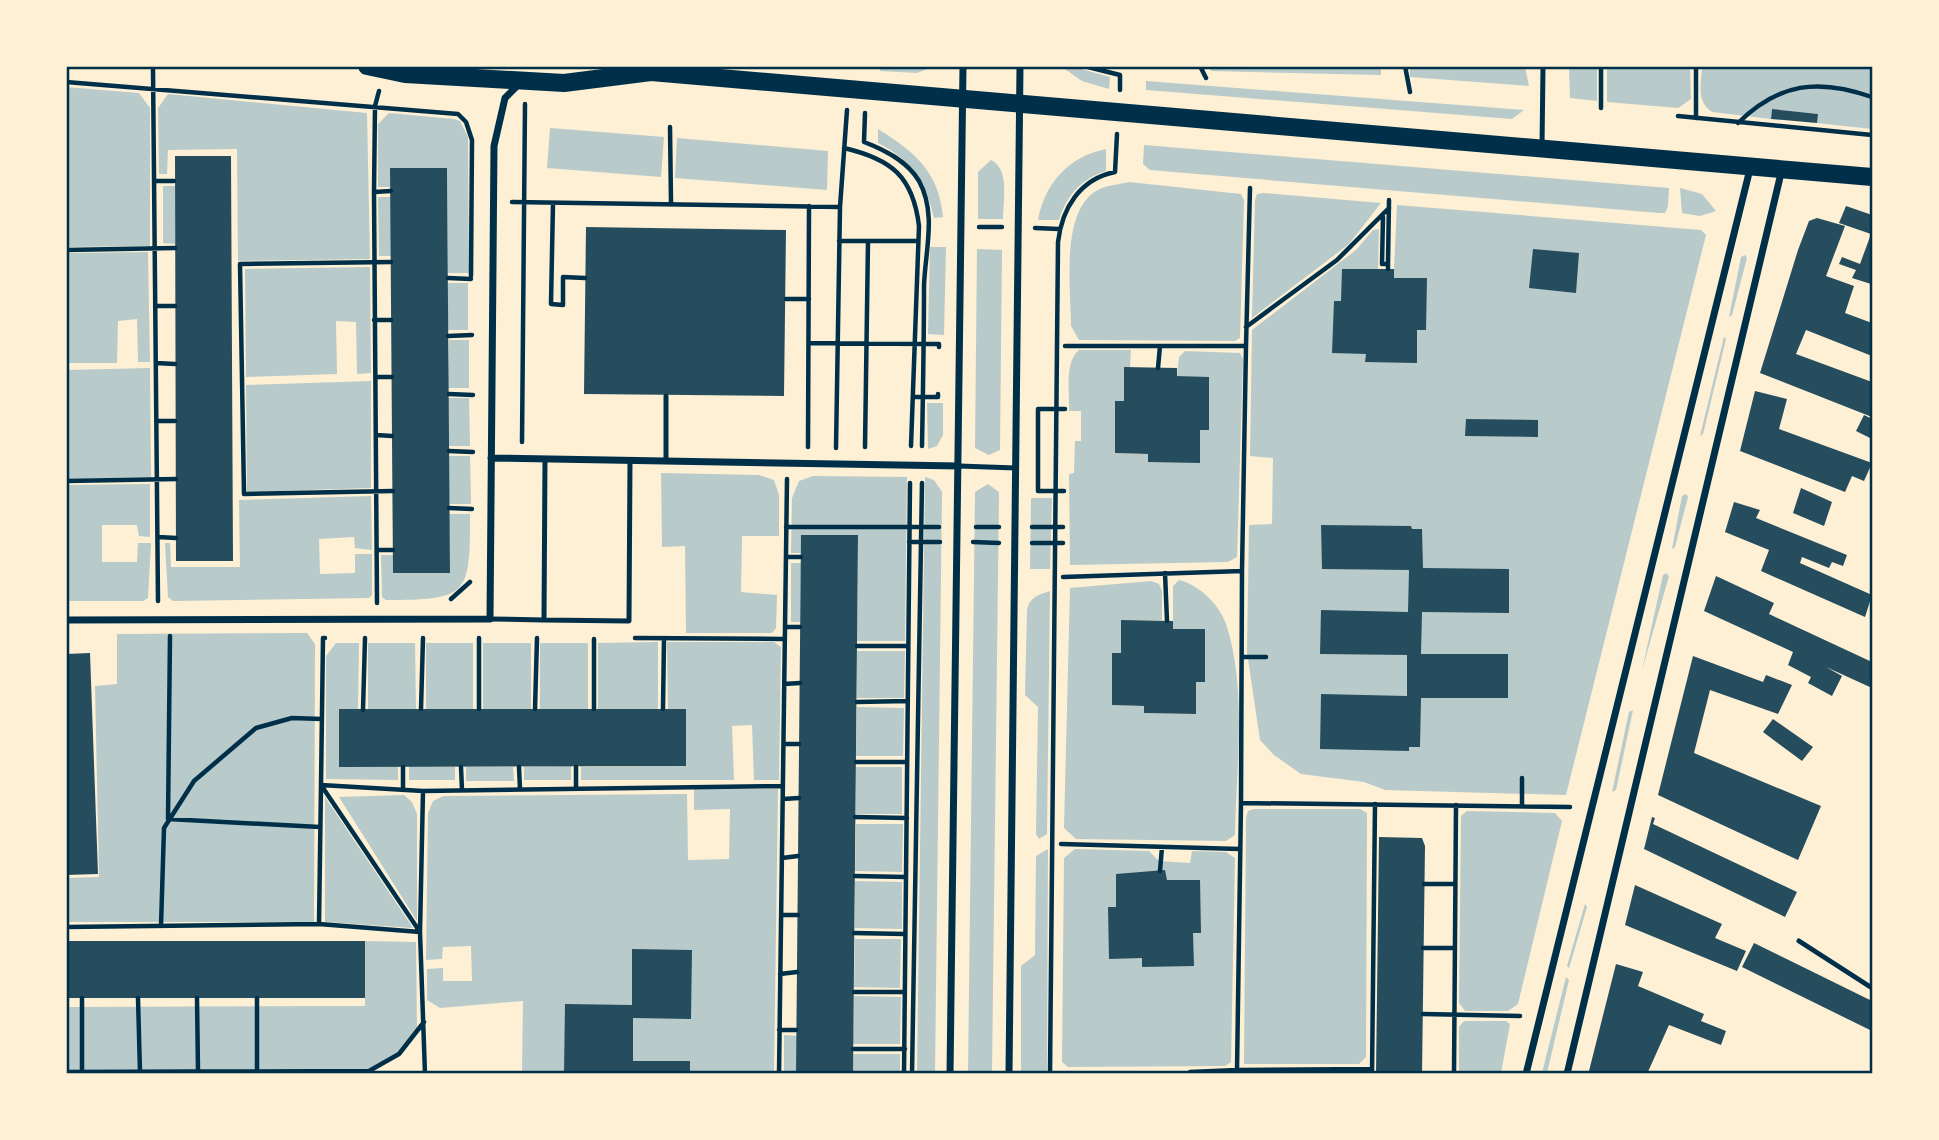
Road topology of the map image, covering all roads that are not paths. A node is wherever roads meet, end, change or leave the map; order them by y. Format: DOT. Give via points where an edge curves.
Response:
graph roads {
  1 [pos="367,66"];
  2 [pos="963,66"];
  3 [pos="1020,66"];
  4 [pos="1543,66"];
  5 [pos="643,69"];
  6 [pos="522,81"];
  7 [pos="963,97"];
  8 [pos="1019,102"];
  9 [pos="1542,147"];
  10 [pos="1751,165"];
  11 [pos="1782,168"];
  12 [pos="1872,177"];
  13 [pos="666,396"];
  14 [pos="491,458"];
  15 [pos="545,459"];
  16 [pos="630,460"];
  17 [pos="666,461"];
  18 [pos="959,466"];
  19 [pos="1016,468"];
  20 [pos="490,619"];
  21 [pos="66,620"];
  22 [pos="544,620"];
  23 [pos="1798,942"];
  24 [pos="1872,989"];
  25 [pos="950,1073"];
  26 [pos="1009,1073"];
  27 [pos="1526,1073"];
  28 [pos="1566,1073"];
  1 -- 6 [label="main road" via="404,74"];
  2 -- 7 [label="street"];
  3 -- 8 [label="street"];
  4 -- 9 [label="lane"];
  5 -- 6 [label="main road" via="564,83"];
  5 -- 7 [label="main road"];
  6 -- 14 [label="street" via="505,98 494,146"];
  7 -- 8 [label="main road"];
  7 -- 18 [label="street"];
  8 -- 9 [label="main road"];
  8 -- 19 [label="street"];
  9 -- 10 [label="main road"];
  10 -- 11 [label="main road"];
  10 -- 27 [label="street"];
  11 -- 12 [label="main road"];
  11 -- 28 [label="street"];
  13 -- 17 [label="lane"];
  14 -- 15 [label="street"];
  14 -- 20 [label="street"];
  15 -- 16 [label="street"];
  15 -- 22 [label="lane"];
  16 -- 17 [label="street"];
  16 -- 22 [label="lane" via="629,621"];
  17 -- 18 [label="street"];
  18 -- 19 [label="lane"];
  18 -- 25 [label="street"];
  19 -- 26 [label="street"];
  20 -- 21 [label="street"];
  20 -- 22 [label="lane"];
  23 -- 24 [label="lane"];
}
